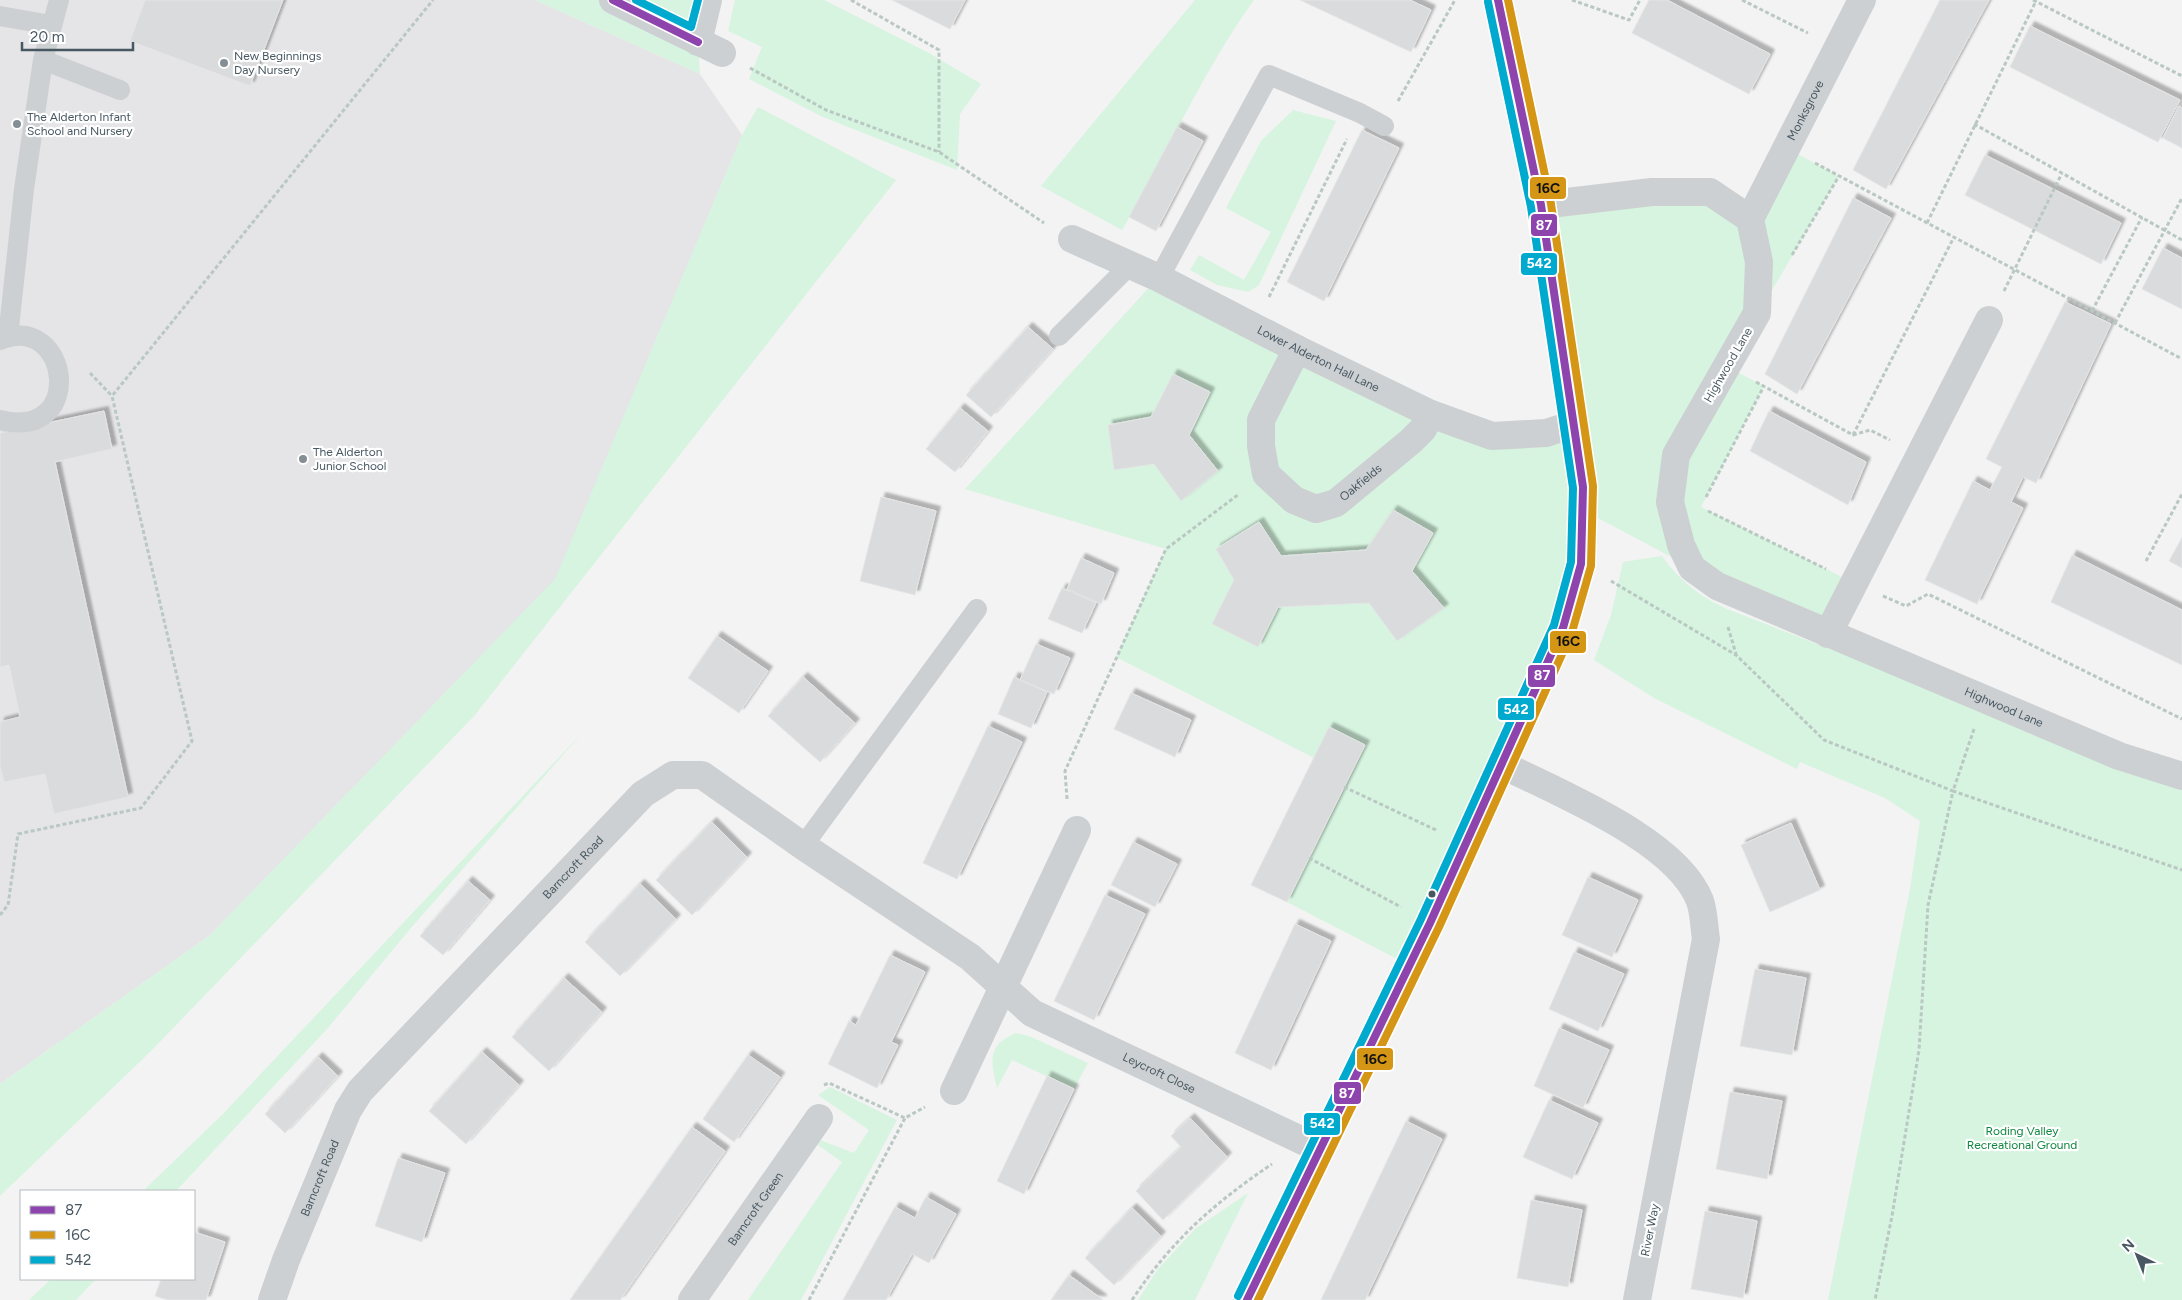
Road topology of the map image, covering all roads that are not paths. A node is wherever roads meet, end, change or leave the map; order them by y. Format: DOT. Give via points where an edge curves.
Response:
graph roads {
  1 [pos="59,0"];
  2 [pos="613,0"];
  3 [pos="708,0"];
  4 [pos="1498,0"];
  5 [pos="1862,0"];
  6 [pos="0,16"];
  7 [pos="51,25"];
  8 [pos="43,60"];
  9 [pos="120,90"];
  10 [pos="1384,126"];
  11 [pos="1541,205"];
  12 [pos="1750,219"];
  13 [pos="1072,239"];
  14 [pos="1130,264"];
  15 [pos="1159,278"];
  16 [pos="1989,320"];
  17 [pos="1060,336"];
  18 [pos="4,338"];
  19 [pos="1297,349"];
  20 [pos="1431,414"];
  21 [pos="0,420"];
  22 [pos="1574,424"];
  23 [pos="977,609"];
  24 [pos="1828,634"];
  25 [pos="1501,764"];
  26 [pos="2182,776"];
  27 [pos="1077,830"];
  28 [pos="804,846"];
  29 [pos="1004,988"];
  30 [pos="954,1091"];
  31 [pos="819,1118"];
  32 [pos="1320,1148"];
  33 [pos="272,1300"];
  34 [pos="692,1300"];
  35 [pos="1247,1300"];
  36 [pos="1637,1300"];
  1 -- 7 [label="lane"];
  2 -- 3 [label="street" via="710,48"];
  4 -- 11 [label="street"];
  5 -- 12 [label="street, Monksgrove"];
  6 -- 7 [label="lane"];
  7 -- 8 [label="lane"];
  8 -- 9 [label="lane"];
  8 -- 18 [label="lane"];
  10 -- 15 [label="lane" via="1269,75"];
  11 -- 12 [label="street" via="1652,192 1710,192"];
  11 -- 22 [label="street"];
  12 -- 24 [label="street, Highwood Lane" via="1759,262 1758,313 1676,456 1670,502 1681,545 1692,568 1717,586"];
  13 -- 14 [label="street, Lower Alderton Hall Lane"];
  14 -- 15 [label="street, Lower Alderton Hall Lane"];
  14 -- 17 [label="lane"];
  15 -- 19 [label="street, Lower Alderton Hall Lane"];
  16 -- 24 [label="street"];
  18 -- 21 [label="lane" via="22,336 36,340 48,349 58,368 60,389 54,404 36,419 14,424"];
  19 -- 20 [label="street, Lower Alderton Hall Lane"];
  19 -- 20 [label="street, Oakfields" via="1261,420 1266,474 1294,500 1316,509 1336,503 1411,441"];
  20 -- 22 [label="street, Lower Alderton Hall Lane" via="1492,436 1546,433"];
  22 -- 25 [label="street" via="1583,487 1582,564 1563,628"];
  23 -- 28 [label="lane"];
  24 -- 26 [label="street, Highwood Lane" via="2119,756"];
  25 -- 32 [label="street" via="1430,923"];
  25 -- 36 [label="street, River Way" via="1637,833 1665,855 1685,877 1700,901 1706,939"];
  27 -- 29 [label="street"];
  28 -- 29 [label="street, Barncroft Road" via="970,957"];
  28 -- 33 [label="street, Barncroft Road" via="702,775 673,775 643,794 360,1091 348,1110"];
  29 -- 30 [label="street"];
  29 -- 32 [label="street, Leycroft Close" via="1032,1013"];
  31 -- 34 [label="street, Barncroft Green"];
  32 -- 35 [label="street"];
}
